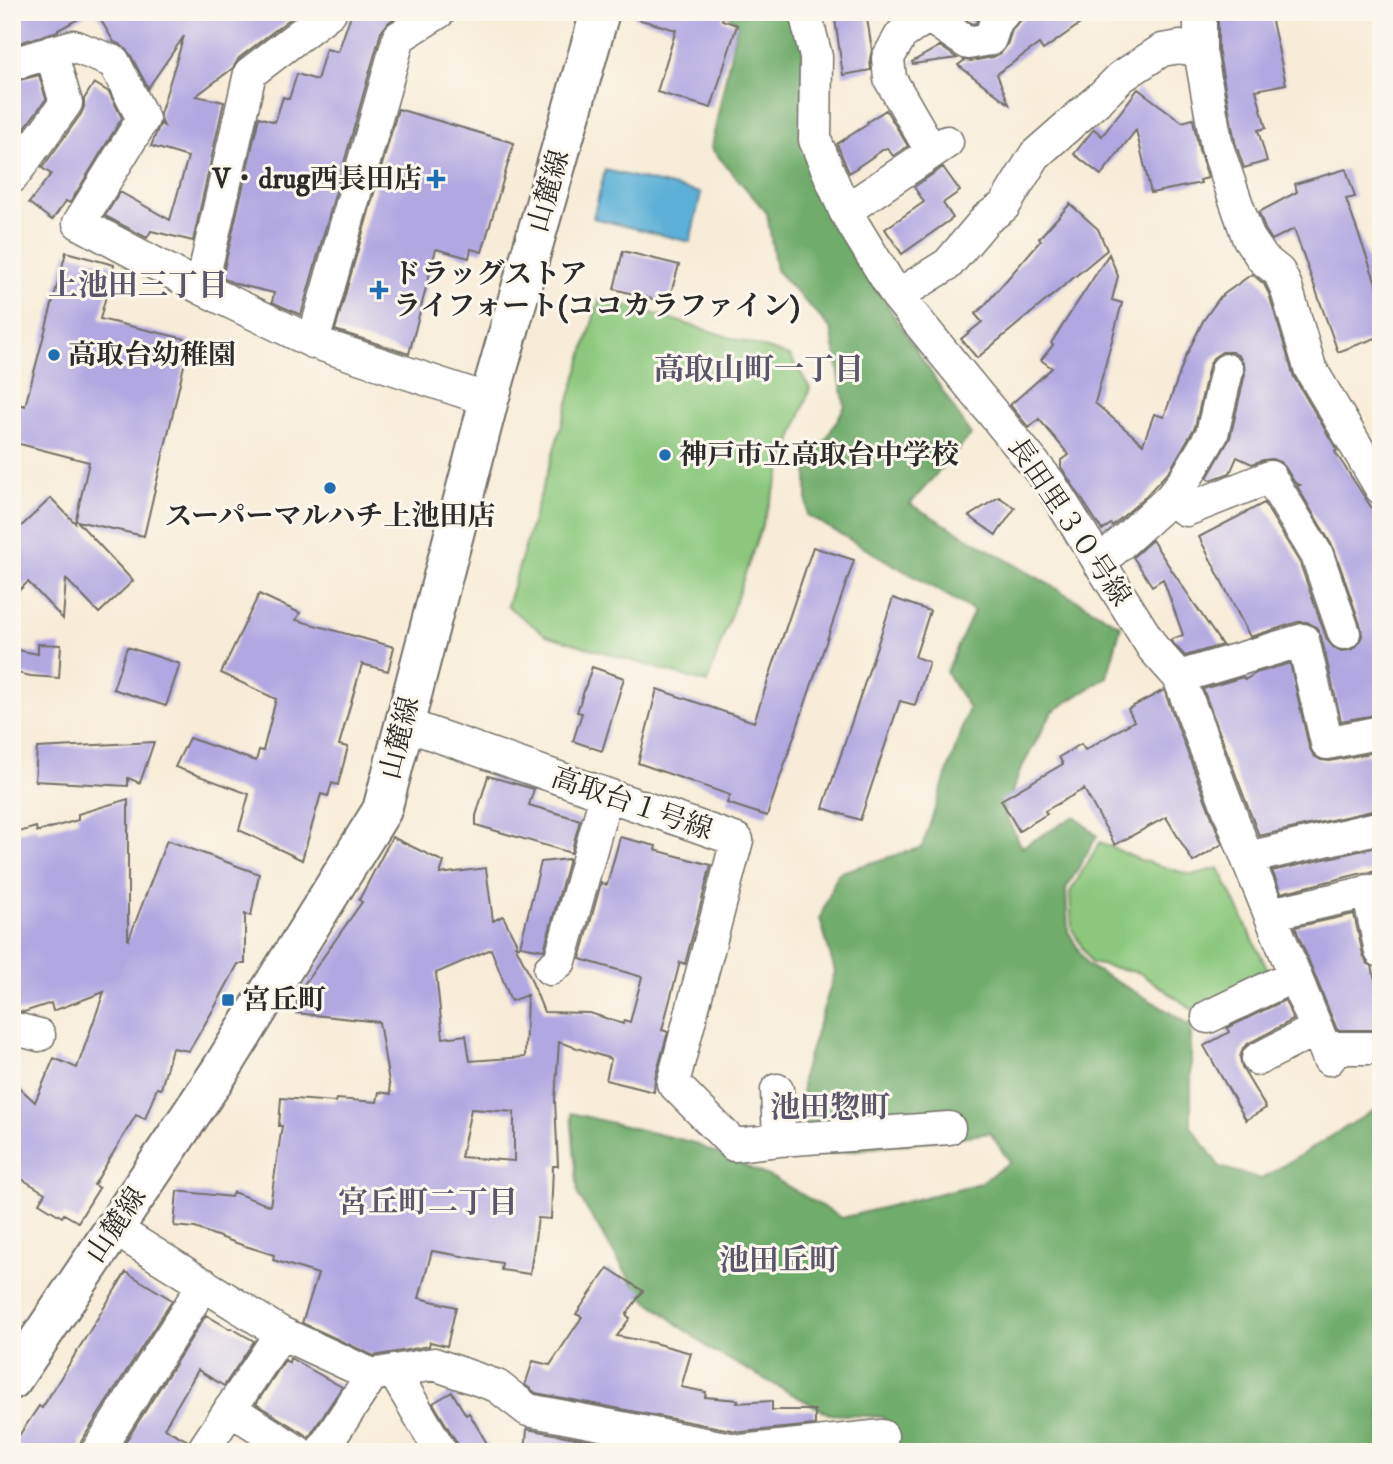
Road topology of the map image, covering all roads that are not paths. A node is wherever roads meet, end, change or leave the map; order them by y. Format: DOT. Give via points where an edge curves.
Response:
graph roads {
  1 [pos="330,12"];
  2 [pos="439,12"];
  3 [pos="600,12"];
  4 [pos="805,12"];
  5 [pos="1003,12"];
  6 [pos="1200,12"];
  7 [pos="928,14"];
  8 [pos="62,49"];
  9 [pos="1200,51"];
  10 [pos="12,64"];
  11 [pos="12,177"];
  12 [pos="845,211"];
  13 [pos="201,288"];
  14 [pos="897,296"];
  15 [pos="313,342"];
  16 [pos="1227,370"];
  17 [pos="489,400"];
  18 [pos="1381,488"];
  19 [pos="1169,500"];
  20 [pos="1099,563"];
  21 [pos="1344,633"];
  22 [pos="1179,677"];
  23 [pos="404,724"];
  24 [pos="1381,732"];
  25 [pos="606,794"];
  26 [pos="1381,827"];
  27 [pos="1247,858"];
  28 [pos="1374,890"];
  29 [pos="1270,914"];
  30 [pos="1381,951"];
  31 [pos="550,969"];
  32 [pos="1295,975"];
  33 [pos="1208,1017"];
  34 [pos="1323,1045"];
  35 [pos="1381,1048"];
  36 [pos="1258,1059"];
  37 [pos="777,1090"];
  38 [pos="949,1128"];
  39 [pos="779,1140"];
  40 [pos="113,1228"];
  41 [pos="204,1284"];
  42 [pos="281,1333"];
  43 [pos="383,1373"];
  44 [pos="12,1380"];
  45 [pos="230,1409"];
  46 [pos="882,1436"];
  47 [pos="97,1452"];
  48 [pos="202,1452"];
  49 [pos="298,1452"];
  50 [pos="321,1452"];
  51 [pos="441,1452"];
  1 -- 13 [label="street" via="250,73"];
  2 -- 15 [label="street" via="399,37"];
  3 -- 17 [label="main road, 山麓線"];
  4 -- 12 [label="street, 長田里３０号線" via="816,57 815,140"];
  5 -- 7 [label="street" via="990,39 968,43"];
  6 -- 9 [label="street"];
  7 -- 12 [label="street" via="901,36 888,58 890,79 940,147"];
  8 -- 10 [label="street"];
  8 -- 11 [label="street" via="66,103"];
  8 -- 13 [label="street" via="114,62 143,119 79,223"];
  9 -- 14 [label="street" via="1162,50 1121,77 1035,155 1004,206 986,219 948,264"];
  9 -- 18 [label="street" via="1217,146 1248,237 1279,272 1310,368"];
  12 -- 14 [label="street, 長田里３０号線"];
  13 -- 15 [label="street"];
  14 -- 20 [label="street, 長田里３０号線" via="1049,482"];
  15 -- 17 [label="street"];
  16 -- 19 [label="street" via="1212,434"];
  17 -- 23 [label="main road, 山麓線"];
  19 -- 20 [label="street"];
  19 -- 21 [label="street" via="1186,510 1270,477 1317,555"];
  20 -- 22 [label="street, 長田里３０号線" via="1153,648"];
  22 -- 24 [label="street" via="1303,640 1327,743"];
  22 -- 27 [label="street, 長田里３０号線"];
  23 -- 25 [label="street, 高取台１号線"];
  23 -- 40 [label="main road, 山麓線" via="382,810 220,1071"];
  25 -- 31 [label="street" via="560,961"];
  25 -- 39 [label="street, 高取台１号線" via="737,840 673,1083 734,1145"];
  26 -- 27 [label="street"];
  27 -- 29 [label="street, 長田里３０号線"];
  28 -- 29 [label="street"];
  28 -- 30 [label="street"];
  29 -- 32 [label="street, 長田里３０号線"];
  32 -- 33 [label="street"];
  32 -- 34 [label="street, 長田里３０号線"];
  34 -- 35 [label="street"];
  34 -- 36 [label="street"];
  37 -- 39 [label="street"];
  38 -- 39 [label="street"];
  40 -- 41 [label="street"];
  40 -- 44 [label="main road, 山麓線"];
  41 -- 42 [label="street"];
  41 -- 47 [label="street"];
  42 -- 43 [label="street"];
  42 -- 45 [label="street"];
  43 -- 46 [label="street" via="434,1364 497,1386 528,1410 741,1451"];
  43 -- 50 [label="street"];
  43 -- 51 [label="street"];
  45 -- 48 [label="street"];
  45 -- 49 [label="street"];
}
